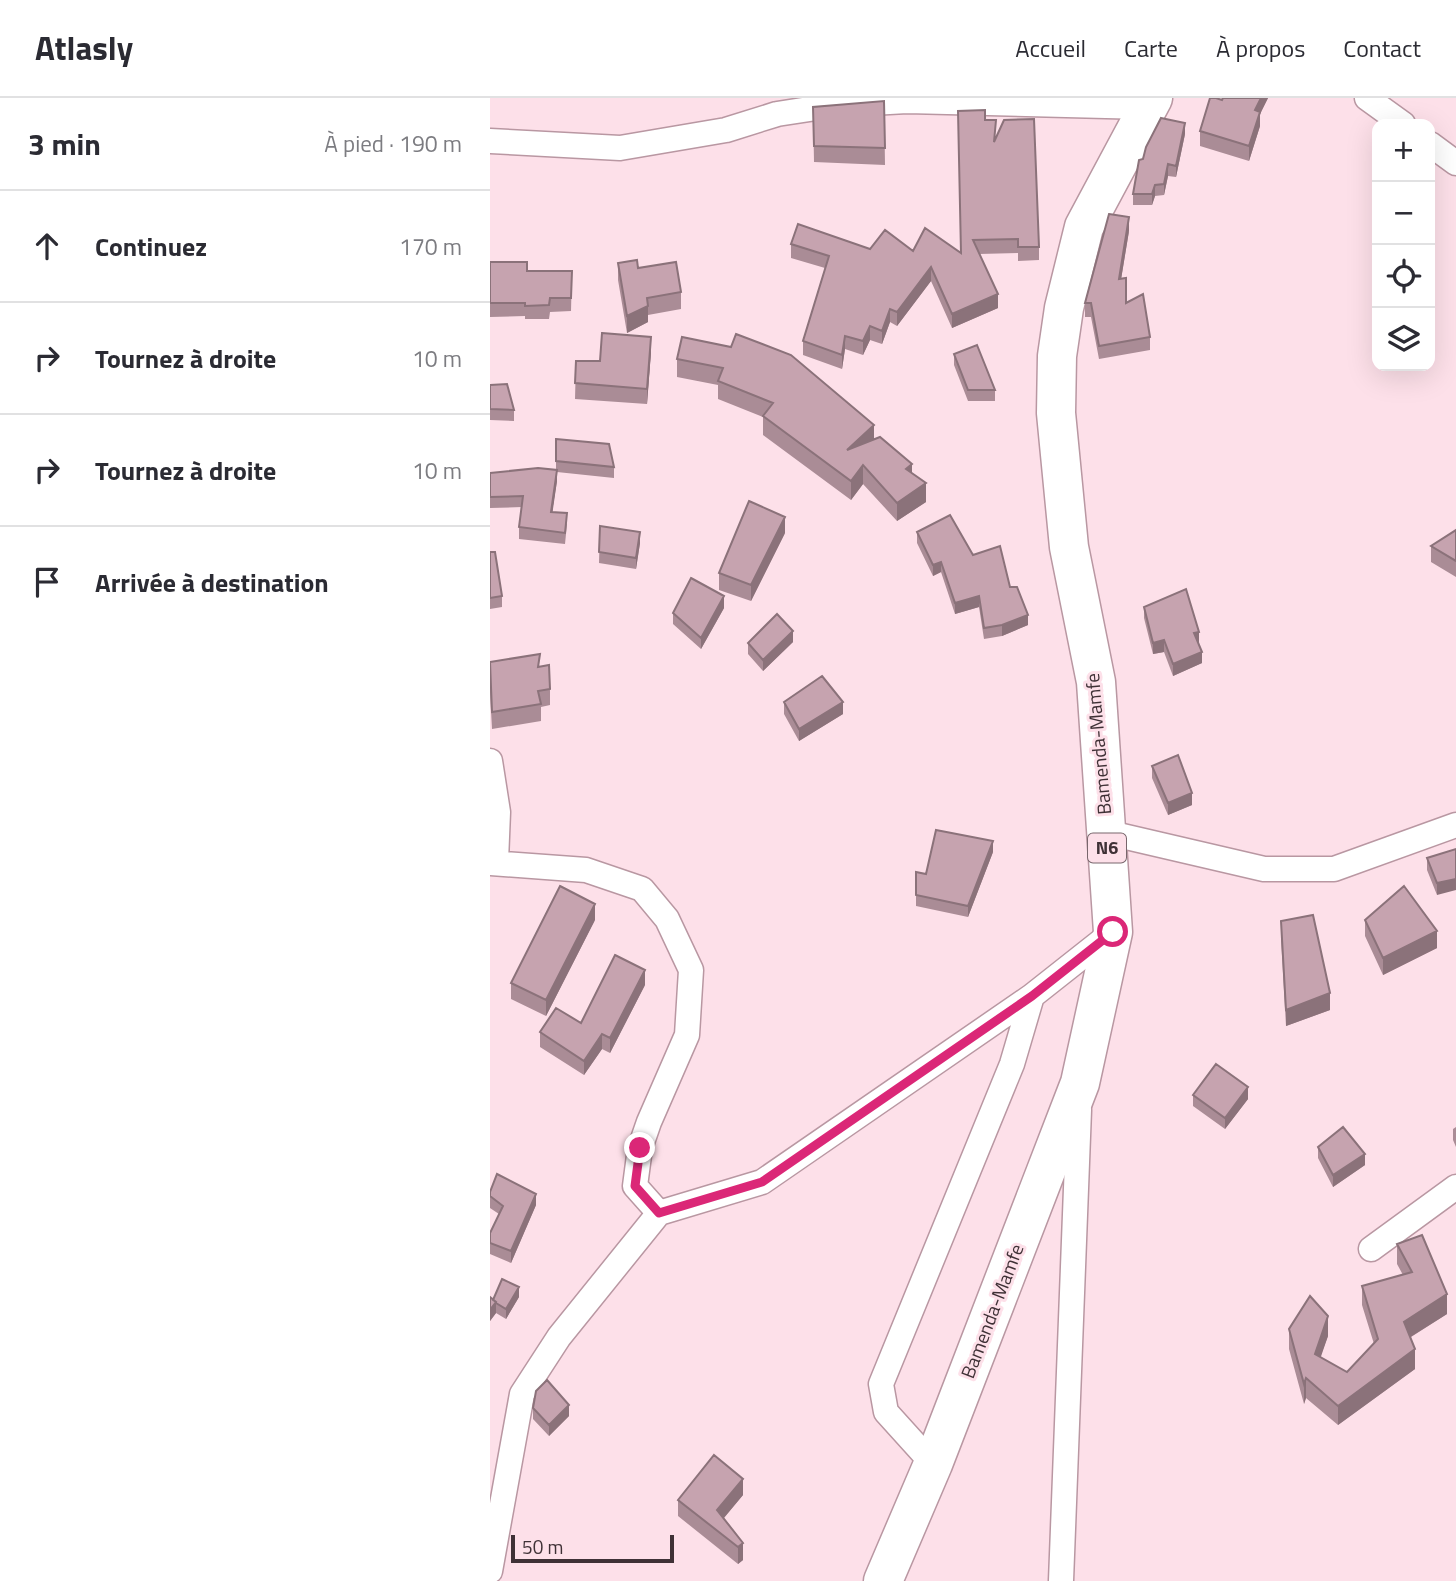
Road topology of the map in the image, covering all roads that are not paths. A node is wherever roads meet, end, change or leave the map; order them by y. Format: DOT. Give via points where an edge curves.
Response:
graph roads {
  1 [pos="1367,98"];
  2 [pos="908,100"];
  3 [pos="1149,103"];
  4 [pos="1396,119"];
  5 [pos="490,141"];
  6 [pos="1435,148"];
  7 [pos="1456,163"];
  8 [pos="490,761"];
  9 [pos="1456,825"];
  10 [pos="1105,832"];
  11 [pos="493,862"];
  12 [pos="1113,932"];
  13 [pos="1032,996"];
  14 [pos="1080,1083"];
  15 [pos="1456,1187"];
  16 [pos="659,1213"];
  17 [pos="1371,1249"];
  18 [pos="933,1464"];
  19 [pos="490,1571"];
  20 [pos="883,1581"];
  21 [pos="1061,1581"];
  1 -- 4 [label="street"];
  2 -- 3 [label="street"];
  2 -- 5 [label="street" via="836,104 777,114 726,130 620,148"];
  3 -- 10 [label="highway, Bamenda-Mamfe / N6" via="1084,227 1057,356 1056,413 1068,533 1096,682"];
  6 -- 7 [label="street"];
  8 -- 11 [label="street" via="498,812"];
  9 -- 10 [label="street" via="1334,869 1264,869"];
  10 -- 12 [label="highway, Bamenda-Mamfe / N6"];
  11 -- 16 [label="street" via="586,870 642,889 667,919 691,970 687,1035 640,1148 635,1186"];
  12 -- 13 [label="street"];
  12 -- 14 [label="highway, Bamenda-Mamfe / N6"];
  13 -- 16 [label="street" via="762,1182"];
  13 -- 18 [label="street" via="1012,1064 881,1384 886,1412"];
  14 -- 18 [label="highway, Bamenda-Mamfe / N6"];
  14 -- 21 [label="street"];
  15 -- 17 [label="street"];
  16 -- 19 [label="street" via="559,1337 522,1394"];
  18 -- 20 [label="highway, Bamenda-Mamfe / N6"];
}
